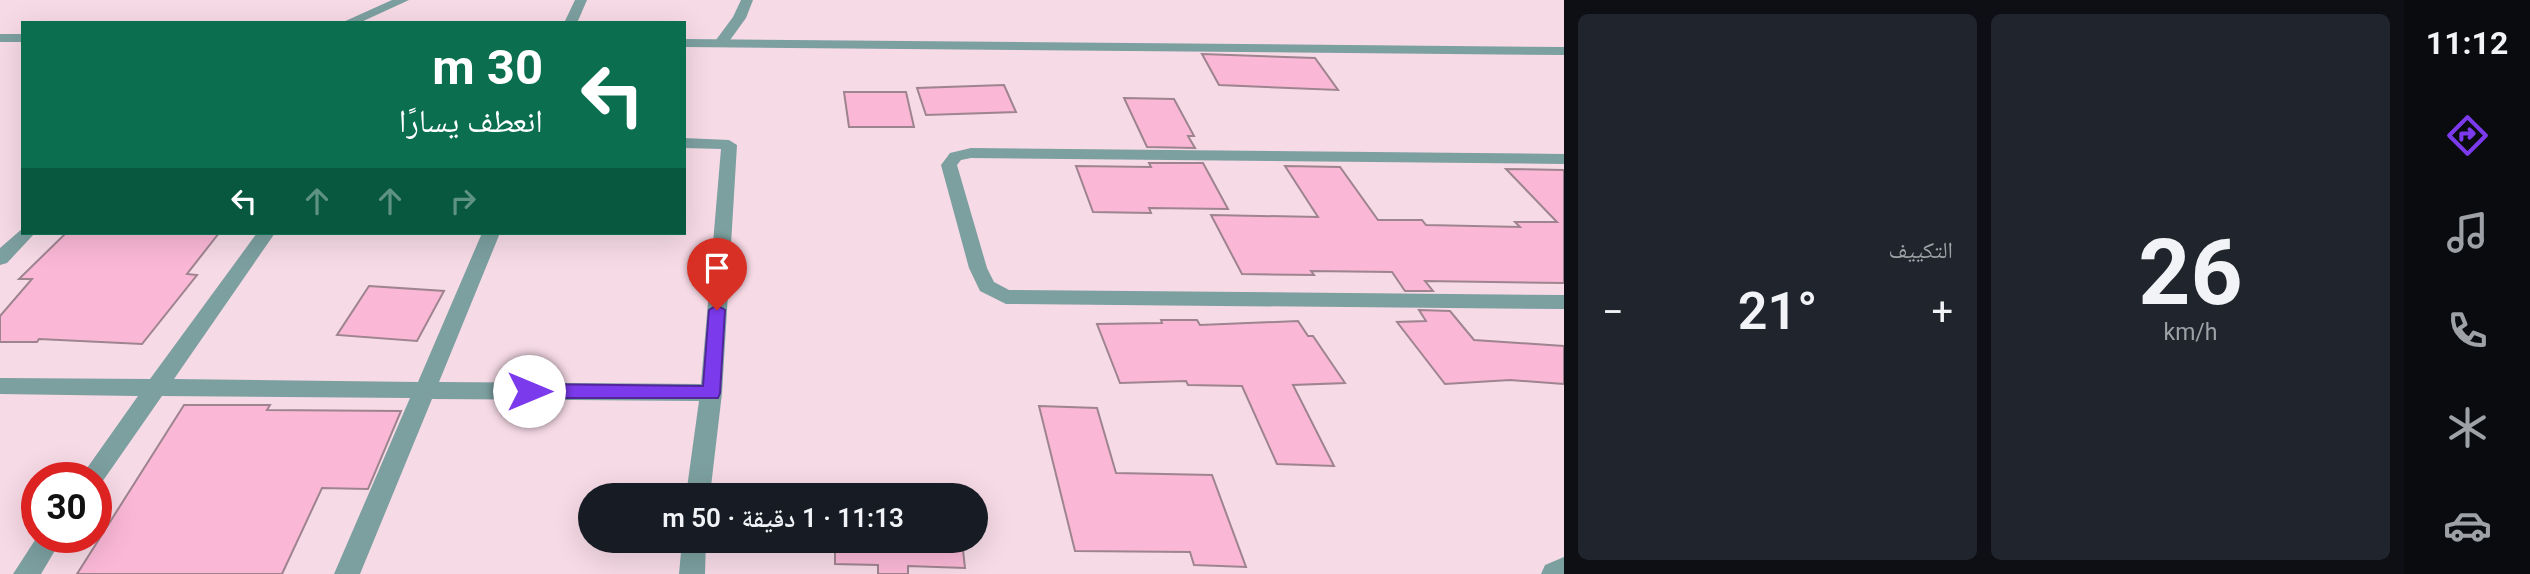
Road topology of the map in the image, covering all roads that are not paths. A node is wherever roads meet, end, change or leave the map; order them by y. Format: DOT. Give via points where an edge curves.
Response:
graph roads {
  1 [pos="403,0"];
  2 [pos="581,0"];
  3 [pos="747,0"];
  4 [pos="375,7"];
  5 [pos="350,21"];
  6 [pos="571,21"];
  7 [pos="0,38"];
  8 [pos="21,38"];
  9 [pos="686,43"];
  10 [pos="720,44"];
  11 [pos="1564,51"];
  12 [pos="686,143"];
  13 [pos="1564,159"];
  14 [pos="24,235"];
  15 [pos="266,235"];
  16 [pos="490,235"];
  17 [pos="0,259"];
  18 [pos="1564,302"];
  19 [pos="0,386"];
  20 [pos="154,389"];
  21 [pos="426,390"];
  22 [pos="711,393"];
  23 [pos="103,462"];
  24 [pos="700,483"];
  25 [pos="40,553"];
  26 [pos="693,553"];
  27 [pos="1564,569"];
  28 [pos="26,574"];
  29 [pos="347,574"];
  30 [pos="692,574"];
  31 [pos="1554,574"];
  1 -- 4 [label="street"];
  2 -- 6 [label="street"];
  3 -- 10 [label="street"];
  4 -- 5 [label="street"];
  7 -- 8 [label="street"];
  9 -- 10 [label="street"];
  10 -- 11 [label="street"];
  12 -- 22 [label="street" via="729,145"];
  13 -- 18 [label="street" via="971,153 956,156 949,165 978,268 987,286 1006,297"];
  14 -- 17 [label="street"];
  15 -- 20 [label="street"];
  16 -- 21 [label="street"];
  19 -- 20 [label="street"];
  20 -- 21 [label="street"];
  20 -- 23 [label="street"];
  21 -- 22 [label="street"];
  21 -- 29 [label="street"];
  22 -- 24 [label="street"];
  25 -- 28 [label="street"];
  26 -- 30 [label="street"];
  27 -- 31 [label="street"];
}
